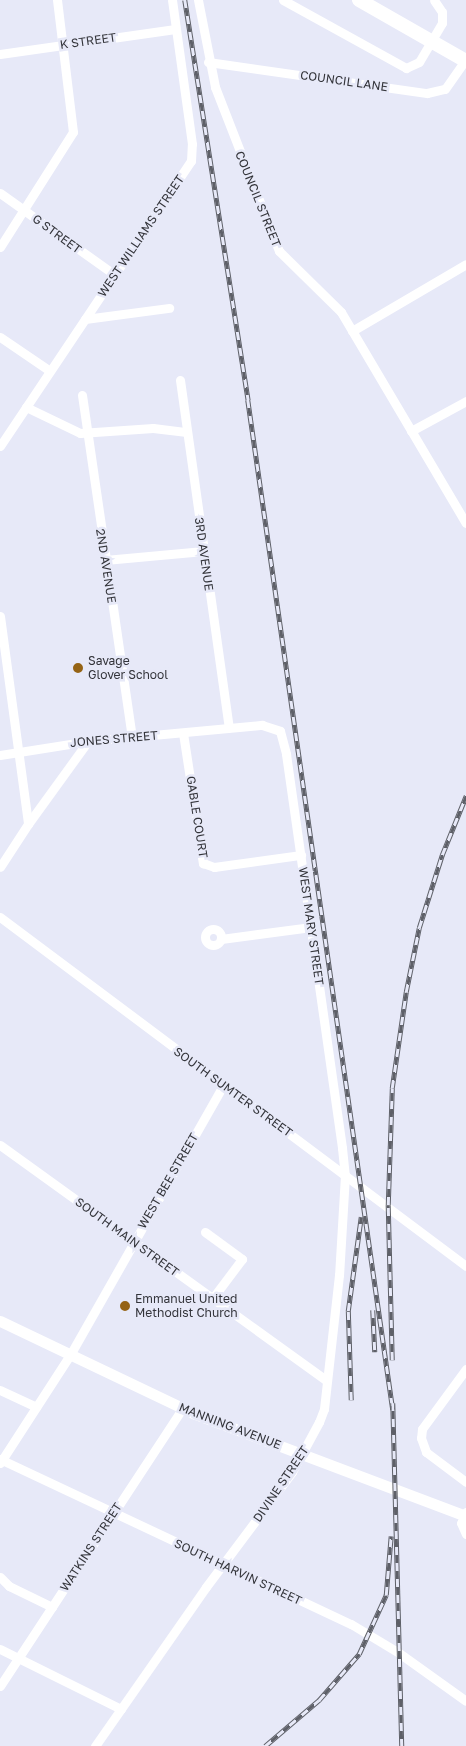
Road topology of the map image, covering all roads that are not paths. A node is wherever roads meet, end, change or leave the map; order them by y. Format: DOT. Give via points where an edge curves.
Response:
graph roads {
  1 [pos="56,0"];
  2 [pos="172,0"];
  3 [pos="198,0"];
  4 [pos="282,0"];
  5 [pos="359,0"];
  6 [pos="434,0"];
  7 [pos="175,28"];
  8 [pos="433,42"];
  9 [pos="63,45"];
  10 [pos="0,54"];
  11 [pos="466,60"];
  12 [pos="208,62"];
  13 [pos="0,192"];
  14 [pos="24,210"];
  15 [pos="0,247"];
  16 [pos="466,264"];
  17 [pos="114,275"];
  18 [pos="169,308"];
  19 [pos="85,319"];
  20 [pos="352,331"];
  21 [pos="0,337"];
  22 [pos="50,371"];
  23 [pos="180,380"];
  24 [pos="82,395"];
  25 [pos="466,401"];
  26 [pos="26,406"];
  27 [pos="411,431"];
  28 [pos="187,432"];
  29 [pos="88,434"];
  30 [pos="0,446"];
  31 [pos="466,523"];
  32 [pos="204,551"];
  33 [pos="106,560"];
  34 [pos="0,616"];
  35 [pos="229,728"];
  36 [pos="183,733"];
  37 [pos="132,738"];
  38 [pos="88,741"];
  39 [pos="18,752"];
  40 [pos="0,755"];
  41 [pos="28,824"];
  42 [pos="301,855"];
  43 [pos="0,867"];
  44 [pos="0,917"];
  45 [pos="311,927"];
  46 [pos="221,939"];
  47 [pos="223,1086"];
  48 [pos="0,1145"];
  49 [pos="345,1175"];
  50 [pos="205,1232"];
  51 [pos="133,1241"];
  52 [pos="466,1266"];
  53 [pos="212,1299"];
  54 [pos="0,1321"];
  55 [pos="70,1355"];
  56 [pos="466,1370"];
  57 [pos="327,1381"];
  58 [pos="0,1390"];
  59 [pos="36,1408"];
  60 [pos="182,1409"];
  61 [pos="1,1461"];
  62 [pos="466,1482"];
  63 [pos="466,1512"];
  64 [pos="114,1514"];
  65 [pos="466,1516"];
  66 [pos="466,1534"];
  67 [pos="223,1566"];
  68 [pos="0,1577"];
  69 [pos="52,1608"];
  70 [pos="0,1649"];
  71 [pos="18,1658"];
  72 [pos="0,1686"];
  73 [pos="466,1701"];
  74 [pos="121,1709"];
  75 [pos="96,1746"];
  1 -- 9 [label="street"];
  2 -- 7 [label="street, WEST WILLIAMS STREET"];
  3 -- 12 [label="street, COUNCIL STREET"];
  4 -- 8 [label="street" via="401,66 412,67 419,62"];
  5 -- 8 [label="highway"];
  6 -- 8 [label="street" via="443,17"];
  7 -- 9 [label="street, K STREET"];
  7 -- 17 [label="street, WEST WILLIAMS STREET" via="192,144 191,161"];
  8 -- 11 [label="highway"];
  9 -- 10 [label="street, K STREET"];
  9 -- 14 [label="street" via="73,132"];
  11 -- 12 [label="street, COUNCIL LANE" via="444,89 427,93"];
  12 -- 20 [label="street, COUNCIL STREET" via="232,135 279,251 337,306"];
  13 -- 14 [label="street, G STREET"];
  14 -- 15 [label="street"];
  14 -- 17 [label="street, G STREET"];
  16 -- 20 [label="street"];
  17 -- 19 [label="street, WEST WILLIAMS STREET"];
  18 -- 19 [label="street"];
  19 -- 22 [label="street, WEST WILLIAMS STREET"];
  20 -- 27 [label="street, COUNCIL STREET"];
  21 -- 22 [label="street"];
  22 -- 26 [label="street, WEST WILLIAMS STREET"];
  23 -- 28 [label="street, 3RD AVENUE"];
  24 -- 29 [label="street, 2ND AVENUE"];
  25 -- 27 [label="street"];
  26 -- 29 [label="street"];
  26 -- 30 [label="street, WEST WILLIAMS STREET"];
  27 -- 31 [label="street, COUNCIL STREET"];
  28 -- 29 [label="street" via="153,428"];
  28 -- 32 [label="street, 3RD AVENUE"];
  29 -- 33 [label="street, 2ND AVENUE"];
  32 -- 33 [label="street"];
  32 -- 35 [label="street, 3RD AVENUE"];
  33 -- 37 [label="street, 2ND AVENUE"];
  34 -- 39 [label="street"];
  35 -- 36 [label="street, JONES STREET"];
  35 -- 42 [label="street, WEST MARY STREET" via="269,725 283,736"];
  36 -- 37 [label="street, JONES STREET"];
  36 -- 42 [label="street, GABLE COURT" via="203,863 214,867"];
  37 -- 38 [label="street, JONES STREET"];
  38 -- 39 [label="street, JONES STREET"];
  38 -- 41 [label="street"];
  39 -- 40 [label="street, JONES STREET"];
  39 -- 41 [label="street"];
  41 -- 43 [label="street"];
  42 -- 45 [label="street, WEST MARY STREET"];
  44 -- 47 [label="street, SOUTH SUMTER STREET"];
  45 -- 46 [label="street"];
  45 -- 49 [label="street, WEST MARY STREET"];
  47 -- 49 [label="street, SOUTH SUMTER STREET"];
  47 -- 51 [label="street, WEST BEE STREET"];
  48 -- 51 [label="street, SOUTH MAIN STREET"];
  49 -- 52 [label="street, SOUTH SUMTER STREET"];
  49 -- 57 [label="street, DIVINE STREET" via="339,1276"];
  50 -- 53 [label="street" via="242,1259"];
  51 -- 53 [label="street, SOUTH MAIN STREET"];
  51 -- 55 [label="street, WEST BEE STREET"];
  53 -- 57 [label="street, SOUTH MAIN STREET"];
  54 -- 55 [label="main road, MANNING AVENUE"];
  55 -- 59 [label="street, WEST BEE STREET"];
  55 -- 60 [label="main road, MANNING AVENUE"];
  56 -- 62 [label="street" via="422,1429 421,1438 426,1452"];
  57 -- 67 [label="street, DIVINE STREET" via="324,1409 308,1444"];
  58 -- 59 [label="street"];
  59 -- 61 [label="street, WEST BEE STREET"];
  60 -- 64 [label="street, WATKINS STREET"];
  60 -- 65 [label="main road, MANNING AVENUE"];
  61 -- 64 [label="street, SOUTH HARVIN STREET"];
  63 -- 66 [label="street" via="461,1523"];
  64 -- 67 [label="street, SOUTH HARVIN STREET"];
  64 -- 69 [label="street, WATKINS STREET"];
  67 -- 73 [label="street, SOUTH HARVIN STREET" via="351,1624 399,1653"];
  67 -- 74 [label="street, DIVINE STREET"];
  68 -- 69 [label="street" via="9,1586"];
  69 -- 71 [label="street, WATKINS STREET"];
  70 -- 71 [label="street"];
  71 -- 72 [label="street, WATKINS STREET"];
  71 -- 74 [label="street"];
  74 -- 75 [label="street, DIVINE STREET"];
}
